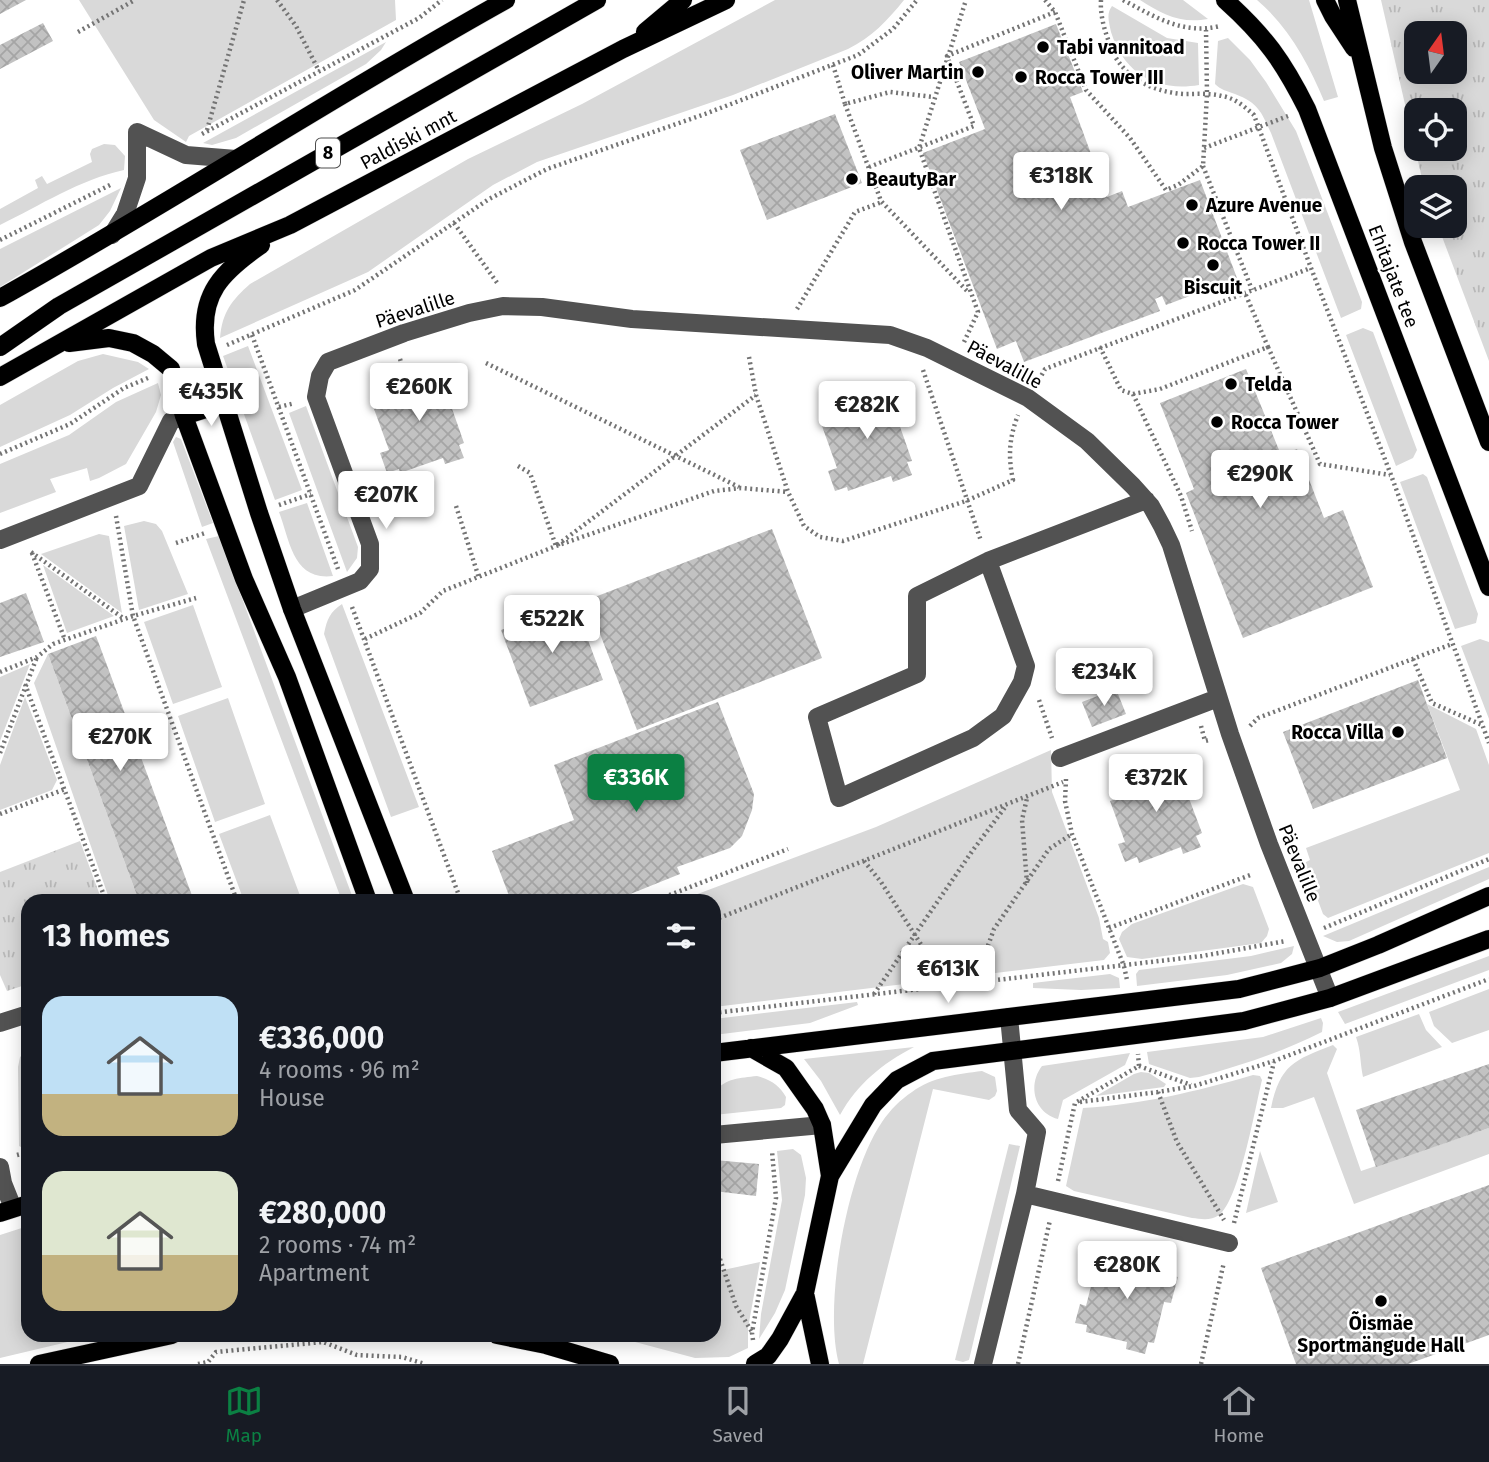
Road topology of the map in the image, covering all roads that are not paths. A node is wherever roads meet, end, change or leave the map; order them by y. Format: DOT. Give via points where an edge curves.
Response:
graph roads {
  1 [pos="506,0"];
  2 [pos="597,0"];
  3 [pos="684,0"];
  4 [pos="726,0"];
  5 [pos="1225,0"];
  6 [pos="1325,0"];
  7 [pos="1347,0"];
  8 [pos="623,49"];
  9 [pos="1362,59"];
  10 [pos="236,159"];
  11 [pos="290,225"];
  12 [pos="111,236"];
  13 [pos="0,298"];
  14 [pos="59,306"];
  15 [pos="0,332"];
  16 [pos="59,344"];
  17 [pos="0,347"];
  18 [pos="0,377"];
  19 [pos="225,403"];
  20 [pos="184,416"];
  21 [pos="1489,442"];
  22 [pos="1146,500"];
  23 [pos="0,540"];
  24 [pos="988,561"];
  25 [pos="1489,587"];
  26 [pos="292,609"];
  27 [pos="1218,698"];
  28 [pos="1060,758"];
  29 [pos="365,894"];
  30 [pos="403,894"];
  31 [pos="1489,896"];
  32 [pos="1489,939"];
  33 [pos="1320,968"];
  34 [pos="1330,998"];
  35 [pos="21,1016"];
  36 [pos="1009,1017"];
  37 [pos="0,1023"];
  38 [pos="751,1048"];
  39 [pos="1012,1050"];
  40 [pos="721,1056"];
  41 [pos="822,1125"];
  42 [pos="721,1134"];
  43 [pos="0,1167"];
  44 [pos="830,1176"];
  45 [pos="1025,1195"];
  46 [pos="14,1208"];
  47 [pos="1230,1238"];
  48 [pos="806,1293"];
  49 [pos="140,1342"];
  50 [pos="552,1342"];
  51 [pos="757,1363"];
  52 [pos="39,1364"];
  53 [pos="610,1364"];
  54 [pos="820,1364"];
  55 [pos="983,1364"];
  1 -- 10 [label="main road, 8"];
  2 -- 14 [label="main road, Paldiski mnt / 8"];
  3 -- 8 [label="main road"];
  4 -- 8 [label="main road, Paldiski mnt / 8"];
  5 -- 25 [label="main road, Ehitajate tee" via="1264,37 1307,109"];
  6 -- 9 [label="main road"];
  7 -- 9 [label="main road, Ehitajate tee"];
  8 -- 11 [label="main road, Paldiski mnt / 8"];
  9 -- 21 [label="main road, Ehitajate tee" via="1383,148 1413,242"];
  10 -- 12 [label="main road, 8"];
  10 -- 12 [label="street" via="186,155 134,125 137,178 125,214"];
  11 -- 16 [label="main road, Paldiski mnt / 8" via="211,258"];
  11 -- 19 [label="main road" via="240,260 216,286 206,307 209,352"];
  12 -- 13 [label="main road, 8"];
  14 -- 15 [label="main road, Paldiski mnt / 8"];
  14 -- 17 [label="main road, Paldiski mnt / 8"];
  16 -- 18 [label="main road, Paldiski mnt / 8"];
  16 -- 20 [label="main road" via="109,338 133,343 153,354 171,369"];
  19 -- 20 [label="main road"];
  19 -- 26 [label="main road"];
  20 -- 23 [label="street" via="171,421 139,486"];
  20 -- 29 [label="main road" via="244,579 287,677"];
  22 -- 24 [label="street"];
  22 -- 26 [label="street, Päevalille" via="1087,441 1028,398 927,348 890,335 503,306 404,333 328,362 316,397 370,544 370,569 359,581"];
  22 -- 27 [label="street, Päevalille" via="1171,545"];
  24 -- 24 [label="street" via="1026,666 1003,716 973,738 839,797 817,718 917,674 917,596"];
  26 -- 30 [label="main road"];
  27 -- 28 [label="street"];
  27 -- 33 [label="street, Päevalille" via="1269,844"];
  31 -- 33 [label="main road"];
  32 -- 34 [label="main road"];
  33 -- 34 [label="street, Päevalille"];
  33 -- 36 [label="main road" via="1239,989"];
  34 -- 39 [label="main road" via="1244,1021"];
  35 -- 37 [label="street"];
  36 -- 38 [label="main road"];
  36 -- 39 [label="street"];
  38 -- 40 [label="main road"];
  38 -- 41 [label="main road" via="786,1068"];
  39 -- 44 [label="main road" via="933,1061 897,1080 873,1105"];
  39 -- 45 [label="street" via="1017,1110 1037,1132"];
  41 -- 42 [label="street"];
  41 -- 44 [label="main road"];
  43 -- 46 [label="street"];
  44 -- 48 [label="main road"];
  45 -- 47 [label="street"];
  45 -- 55 [label="street"];
  48 -- 51 [label="main road" via="780,1339"];
  48 -- 54 [label="main road"];
  49 -- 52 [label="main road"];
  50 -- 53 [label="main road"];
}
